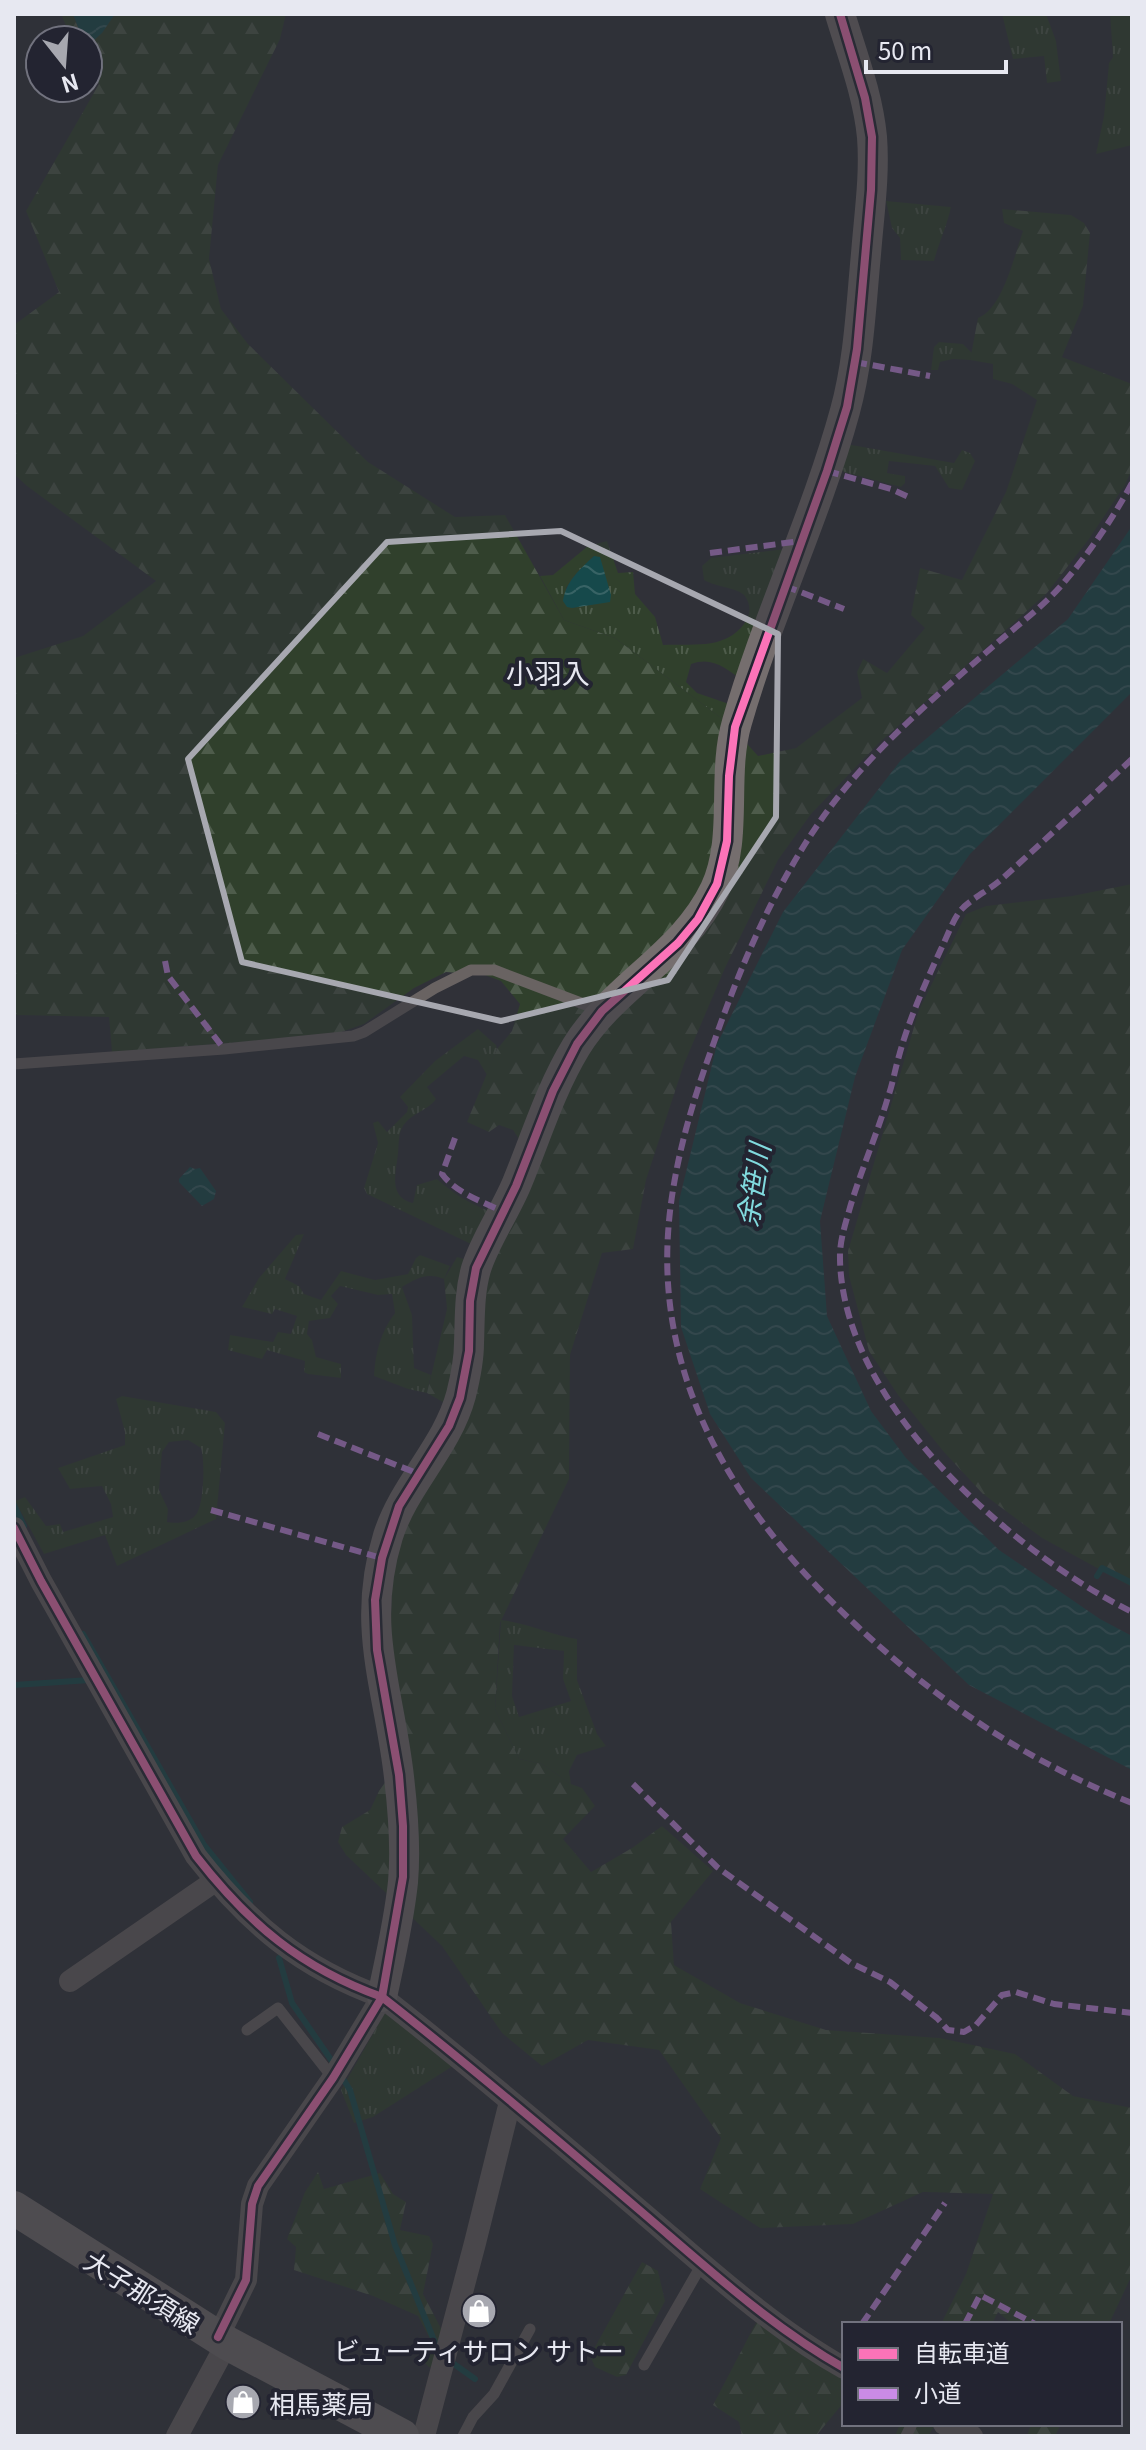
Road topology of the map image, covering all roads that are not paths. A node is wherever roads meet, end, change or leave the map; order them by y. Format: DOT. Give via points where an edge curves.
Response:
graph roads {
  1 [pos="840,14"];
  2 [pos="602,1011"];
  3 [pos="14,1064"];
  4 [pos="14,1528"];
  5 [pos="215,1881"];
  6 [pos="70,1981"];
  7 [pos="382,1997"];
  8 [pos="247,2030"];
  9 [pos="333,2078"];
  10 [pos="510,2102"];
  11 [pos="14,2208"];
  12 [pos="702,2264"];
  13 [pos="530,2329"];
  14 [pos="222,2340"];
  15 [pos="644,2365"];
  16 [pos="842,2367"];
  17 [pos="949,2426"];
  18 [pos="177,2436"];
  19 [pos="402,2436"];
  20 [pos="424,2436"];
  21 [pos="463,2436"];
  22 [pos="972,2436"];
  1 -- 2 [label="street" via="872,137 857,349 847,407 735,727 727,841 717,884 678,943"];
  2 -- 3 [label="lane" via="494,970 471,970 353,1036"];
  2 -- 7 [label="street" via="577,1044 553,1091 476,1268 460,1398 449,1426 399,1506 382,1558 375,1626 399,1775 403,1877"];
  4 -- 5 [label="street" via="102,1691"];
  5 -- 6 [label="street"];
  5 -- 7 [label="street" via="292,1952 348,1985"];
  7 -- 9 [label="street"];
  7 -- 10 [label="street"];
  8 -- 9 [label="lane" via="278,2008"];
  9 -- 14 [label="street" via="258,2186 246,2280"];
  10 -- 12 [label="street"];
  10 -- 20 [label="street"];
  11 -- 14 [label="main road, 大子那須線"];
  12 -- 15 [label="lane"];
  12 -- 16 [label="street"];
  13 -- 21 [label="lane"];
  14 -- 18 [label="street"];
  14 -- 19 [label="main road, 大子那須線"];
  17 -- 22 [label="street"];
}
